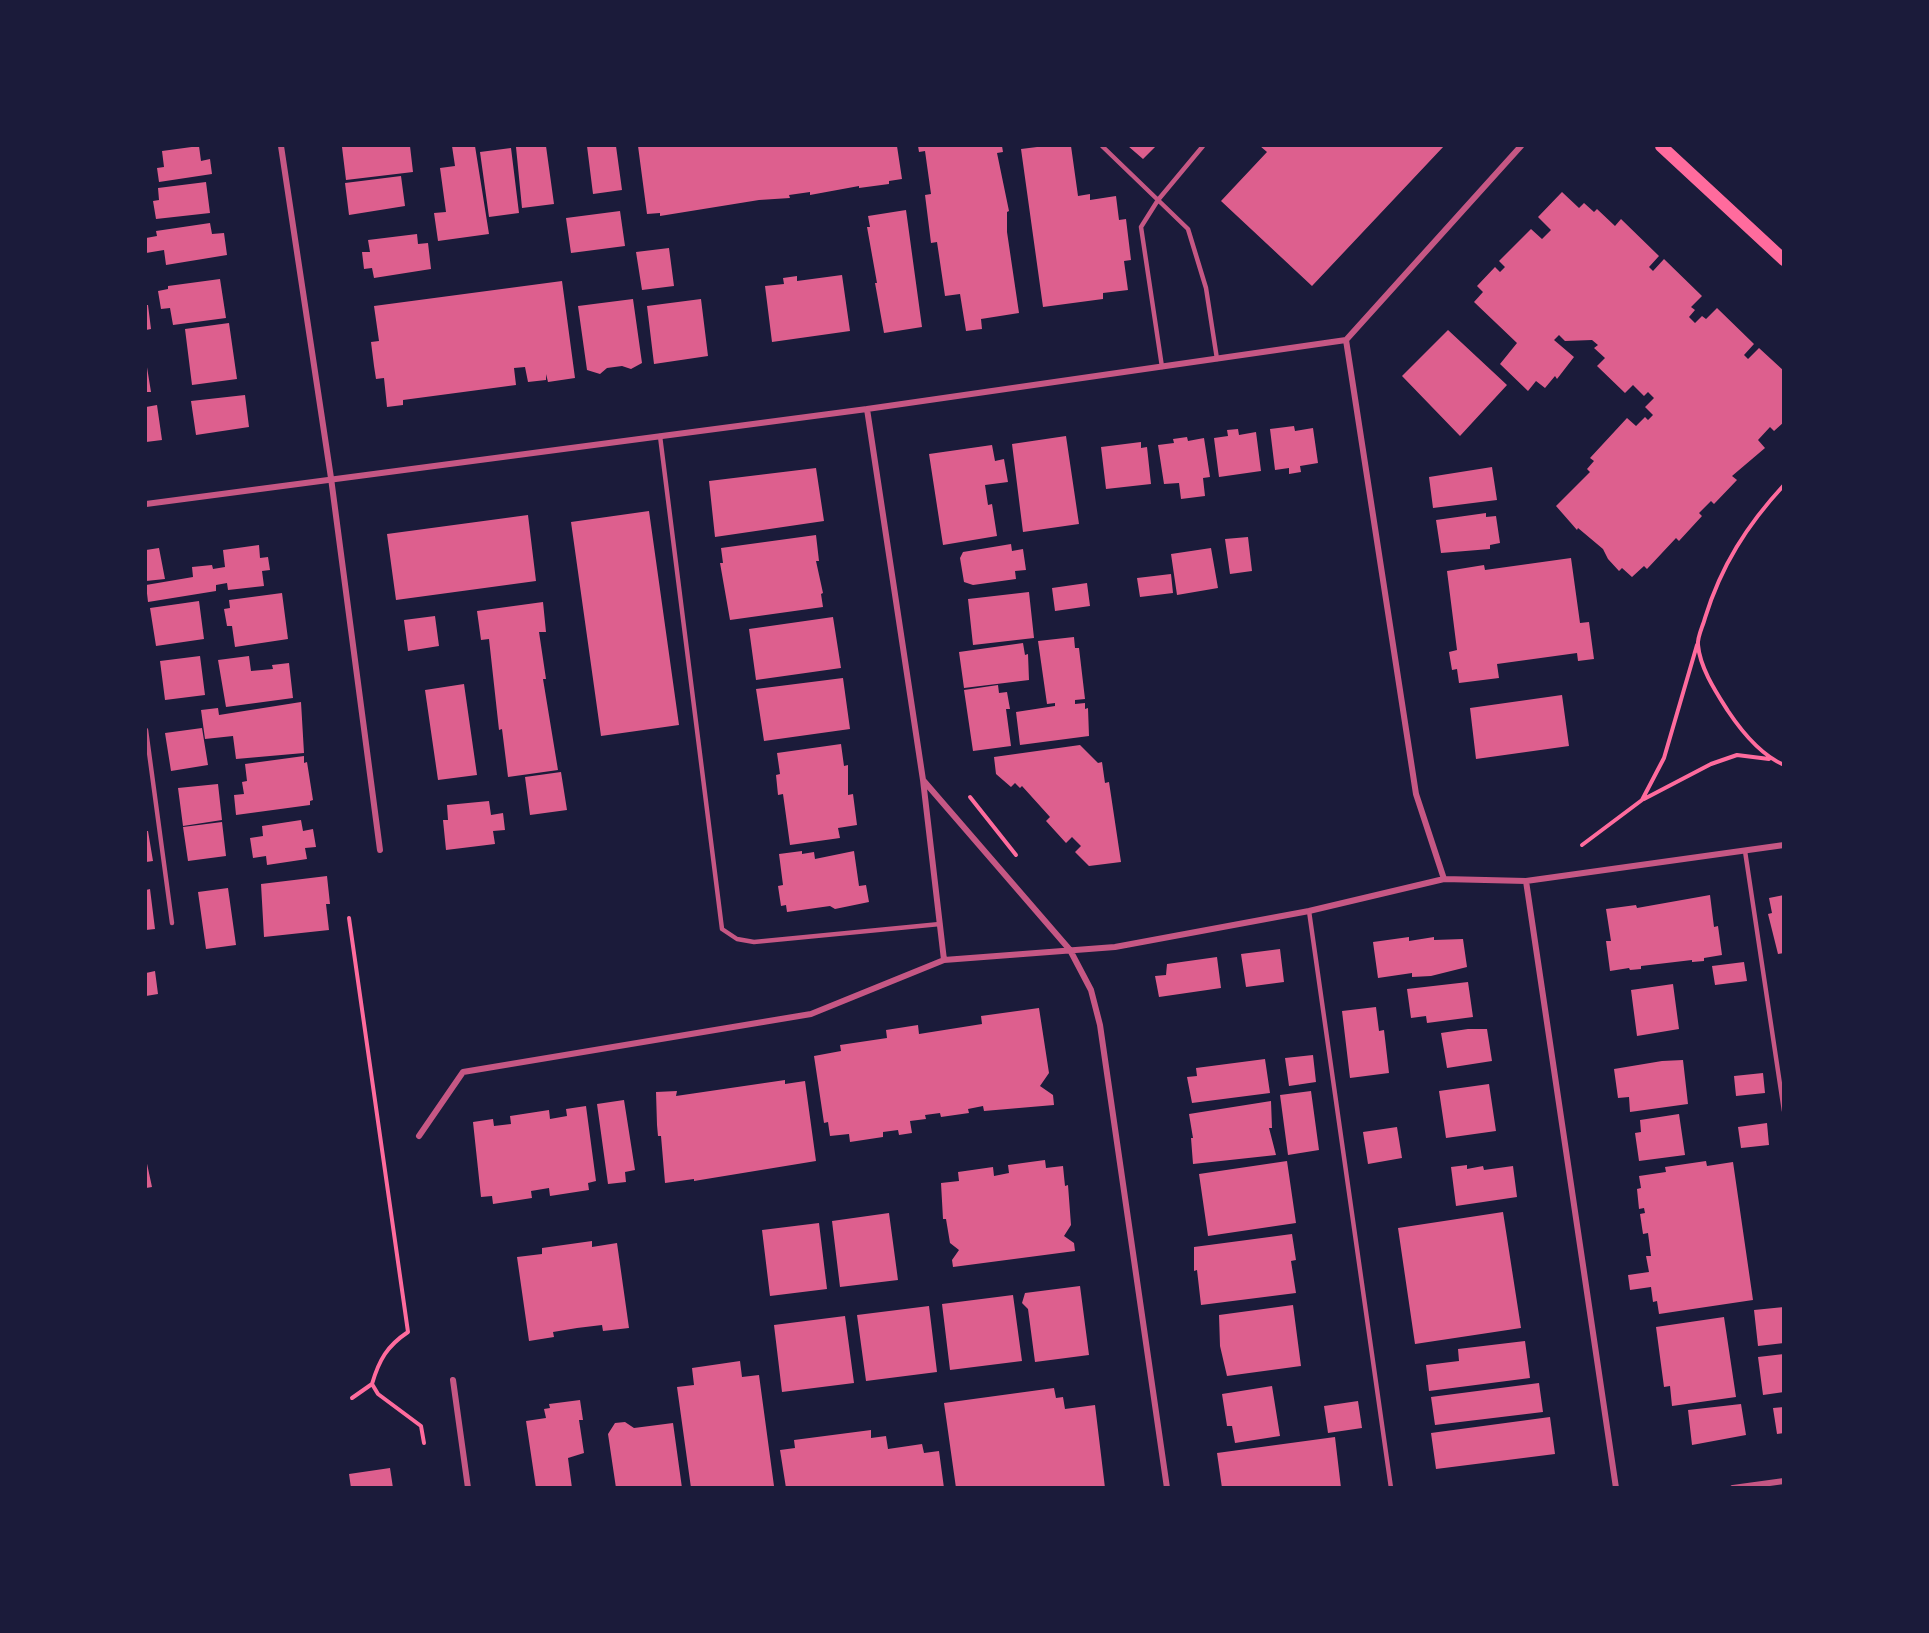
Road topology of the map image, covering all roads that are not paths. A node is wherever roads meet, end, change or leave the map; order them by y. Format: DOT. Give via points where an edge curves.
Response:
graph roads {
  1 [pos="281,146"];
  2 [pos="1102,146"];
  3 [pos="1203,146"];
  4 [pos="1521,146"];
  5 [pos="1661,146"];
  6 [pos="1158,200"];
  7 [pos="1784,260"];
  8 [pos="1346,340"];
  9 [pos="1217,359"];
  10 [pos="1162,367"];
  11 [pos="867,409"];
  12 [pos="660,436"];
  13 [pos="331,478"];
  14 [pos="146,504"];
  15 [pos="146,730"];
  16 [pos="923,780"];
  17 [pos="1784,845"];
  18 [pos="380,850"];
  19 [pos="1745,851"];
  20 [pos="1444,879"];
  21 [pos="1526,881"];
  22 [pos="1309,910"];
  23 [pos="172,923"];
  24 [pos="940,924"];
  25 [pos="1070,950"];
  26 [pos="944,960"];
  27 [pos="1784,1111"];
  28 [pos="419,1136"];
  29 [pos="453,1380"];
  30 [pos="1784,1481"];
  31 [pos="468,1488"];
  32 [pos="1167,1488"];
  33 [pos="1391,1488"];
  34 [pos="1616,1488"];
  35 [pos="1733,1488"];
  1 -- 13 [label="street"];
  2 -- 6 [label="lane"];
  3 -- 6 [label="lane"];
  4 -- 8 [label="street"];
  5 -- 7 [label="main road"];
  6 -- 9 [label="lane" via="1188,229 1206,288"];
  6 -- 10 [label="lane" via="1141,227"];
  8 -- 9 [label="street"];
  8 -- 20 [label="street" via="1416,794"];
  9 -- 10 [label="street"];
  10 -- 11 [label="street"];
  11 -- 12 [label="street"];
  11 -- 16 [label="street"];
  12 -- 13 [label="street"];
  12 -- 24 [label="lane" via="722,929 736,939 754,942"];
  13 -- 14 [label="street"];
  13 -- 18 [label="street"];
  15 -- 23 [label="lane"];
  16 -- 24 [label="street"];
  16 -- 25 [label="street"];
  17 -- 19 [label="street"];
  19 -- 21 [label="street"];
  19 -- 27 [label="lane"];
  20 -- 21 [label="street"];
  20 -- 22 [label="street"];
  21 -- 34 [label="street"];
  22 -- 25 [label="street" via="1115,946"];
  22 -- 33 [label="lane"];
  24 -- 26 [label="street"];
  25 -- 26 [label="street"];
  25 -- 32 [label="street" via="1091,990 1100,1025"];
  26 -- 28 [label="street" via="811,1014 463,1072"];
  29 -- 31 [label="street"];
  30 -- 35 [label="street"];
}
